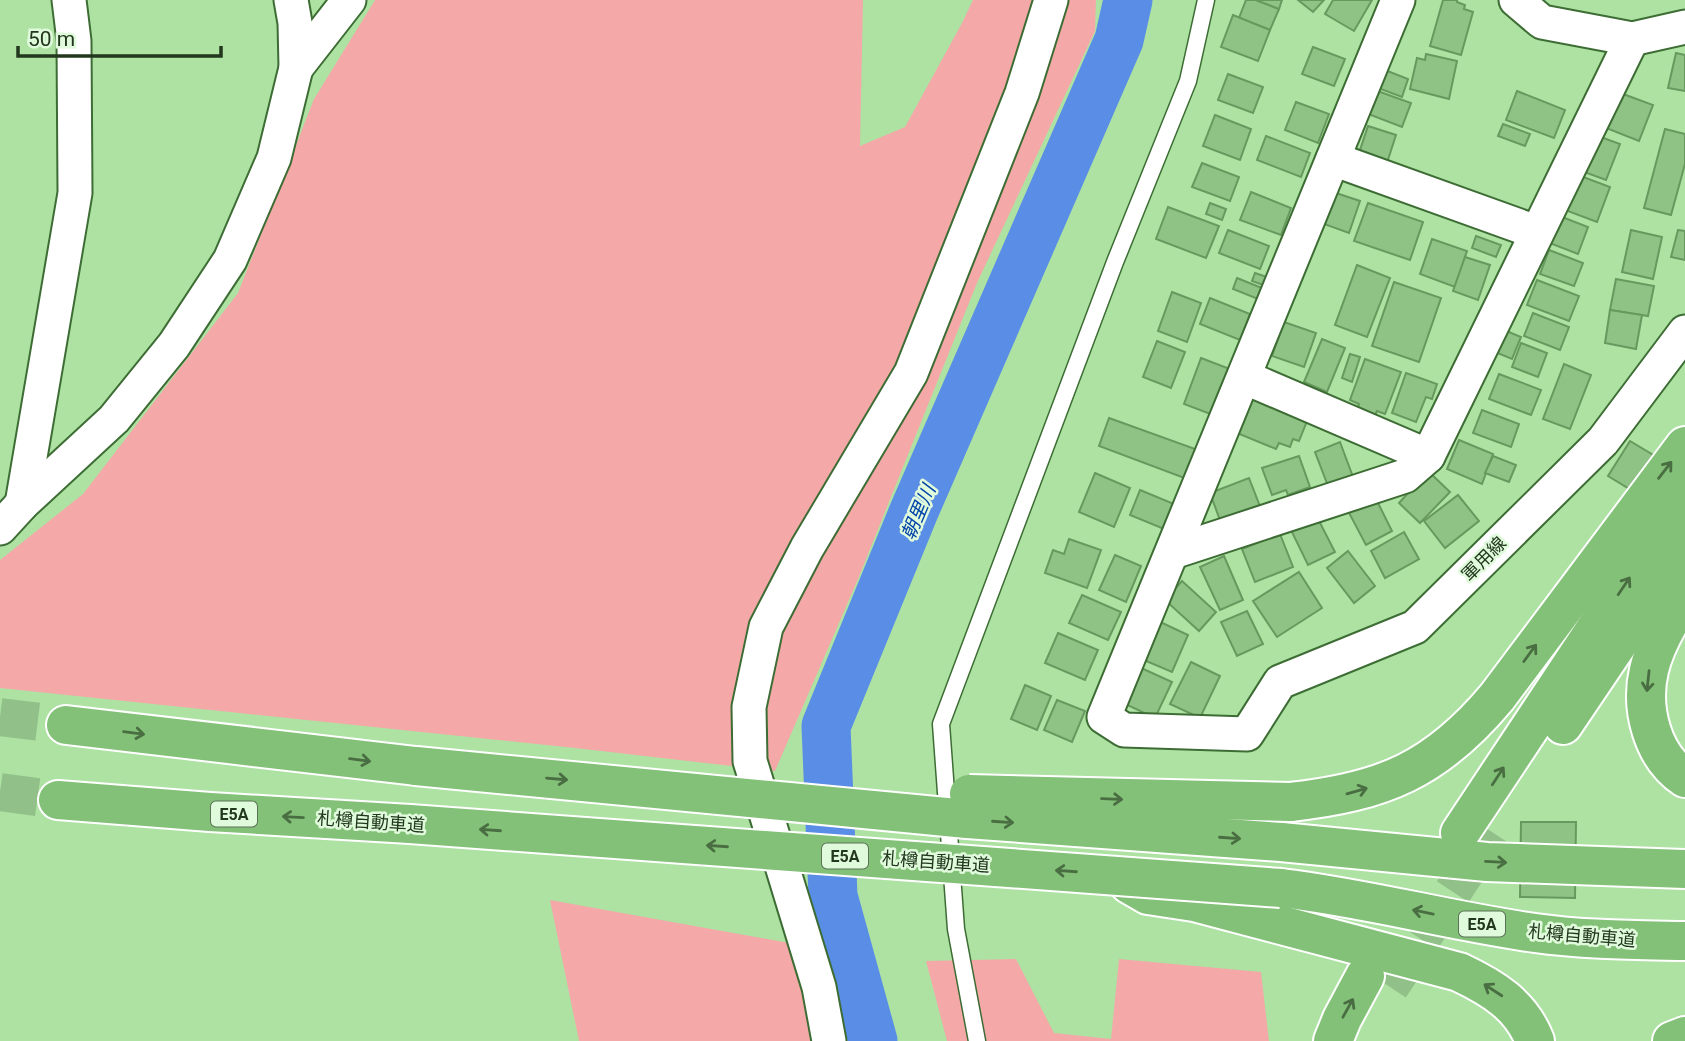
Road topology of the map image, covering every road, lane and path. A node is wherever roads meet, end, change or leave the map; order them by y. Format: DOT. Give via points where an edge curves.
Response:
graph roads {
  1 [pos="69,0"];
  2 [pos="291,0"];
  3 [pos="349,0"];
  4 [pos="1051,0"];
  5 [pos="1206,0"];
  6 [pos="1398,0"];
  7 [pos="1516,0"];
  8 [pos="1685,27"];
  9 [pos="1632,39"];
  10 [pos="296,68"];
  11 [pos="1333,159"];
  12 [pos="1536,232"];
  13 [pos="1685,332"];
  14 [pos="1244,377"];
  15 [pos="1685,446"];
  16 [pos="1428,456"];
  17 [pos="1685,494"];
  18 [pos="11,516"];
  19 [pos="1685,544"];
  20 [pos="1173,552"];
  21 [pos="1685,597"];
  22 [pos="66,725"];
  23 [pos="1685,778"];
  24 [pos="652,787"];
  25 [pos="58,800"];
  26 [pos="1685,869"];
  27 [pos="1280,906"];
  28 [pos="1685,941"];
  29 [pos="1685,1036"];
  30 [pos="829,1041"];
  31 [pos="977,1041"];
  32 [pos="1333,1041"];
  33 [pos="1362,1041"];
  34 [pos="1535,1041"];
  35 [pos="1672,1041"];
  1 -- 18 [label="street" via="74,41 75,193"];
  2 -- 10 [label="street"];
  3 -- 10 [label="street"];
  4 -- 30 [label="street" via="1022,93 911,373 807,548 766,627 749,707 750,761 818,987"];
  5 -- 31 [label="lane" via="1188,81 1101,297 941,724 956,929"];
  6 -- 11 [label="street"];
  7 -- 9 [label="street" via="1542,22"];
  8 -- 9 [label="street"];
  9 -- 12 [label="street"];
  10 -- 18 [label="street" via="274,158 230,260 174,345 114,419"];
  11 -- 12 [label="street"];
  11 -- 14 [label="street"];
  12 -- 16 [label="street"];
  13 -- 20 [label="street, 軍用線" via="1603,441 1415,627 1280,682 1247,734 1124,730 1104,718"];
  14 -- 16 [label="street"];
  14 -- 20 [label="street"];
  24 -- 15 [label="highway, one-way, bridge" via="1290,802 1336,797 1381,785 1442,752 1472,727"];
  16 -- 20 [label="street" via="1405,476"];
  19 -- 17 [label="highway, one-way" via="1476,833"];
  21 -- 23 [label="highway, one-way" via="1657,646 1646,696 1655,740 1665,760"];
  22 -- 24 [label="highway, one-way, bridge" via="416,766"];
  24 -- 26 [label="highway, one-way, bridge" via="967,819 1487,862"];
  27 -- 25 [label="highway, 札樽自動車道 / E5A, one-way, bridge" via="1116,875"];
  28 -- 27 [label="highway, 札樽自動車道 / E5A, one-way" via="1535,933 1361,899"];
  34 -- 27 [label="highway, one-way" via="1514,1005 1491,987"];
  29 -- 35 [label="highway"];
  32 -- 33 [label="highway, one-way" via="1342,1019 1377,982"];
}
